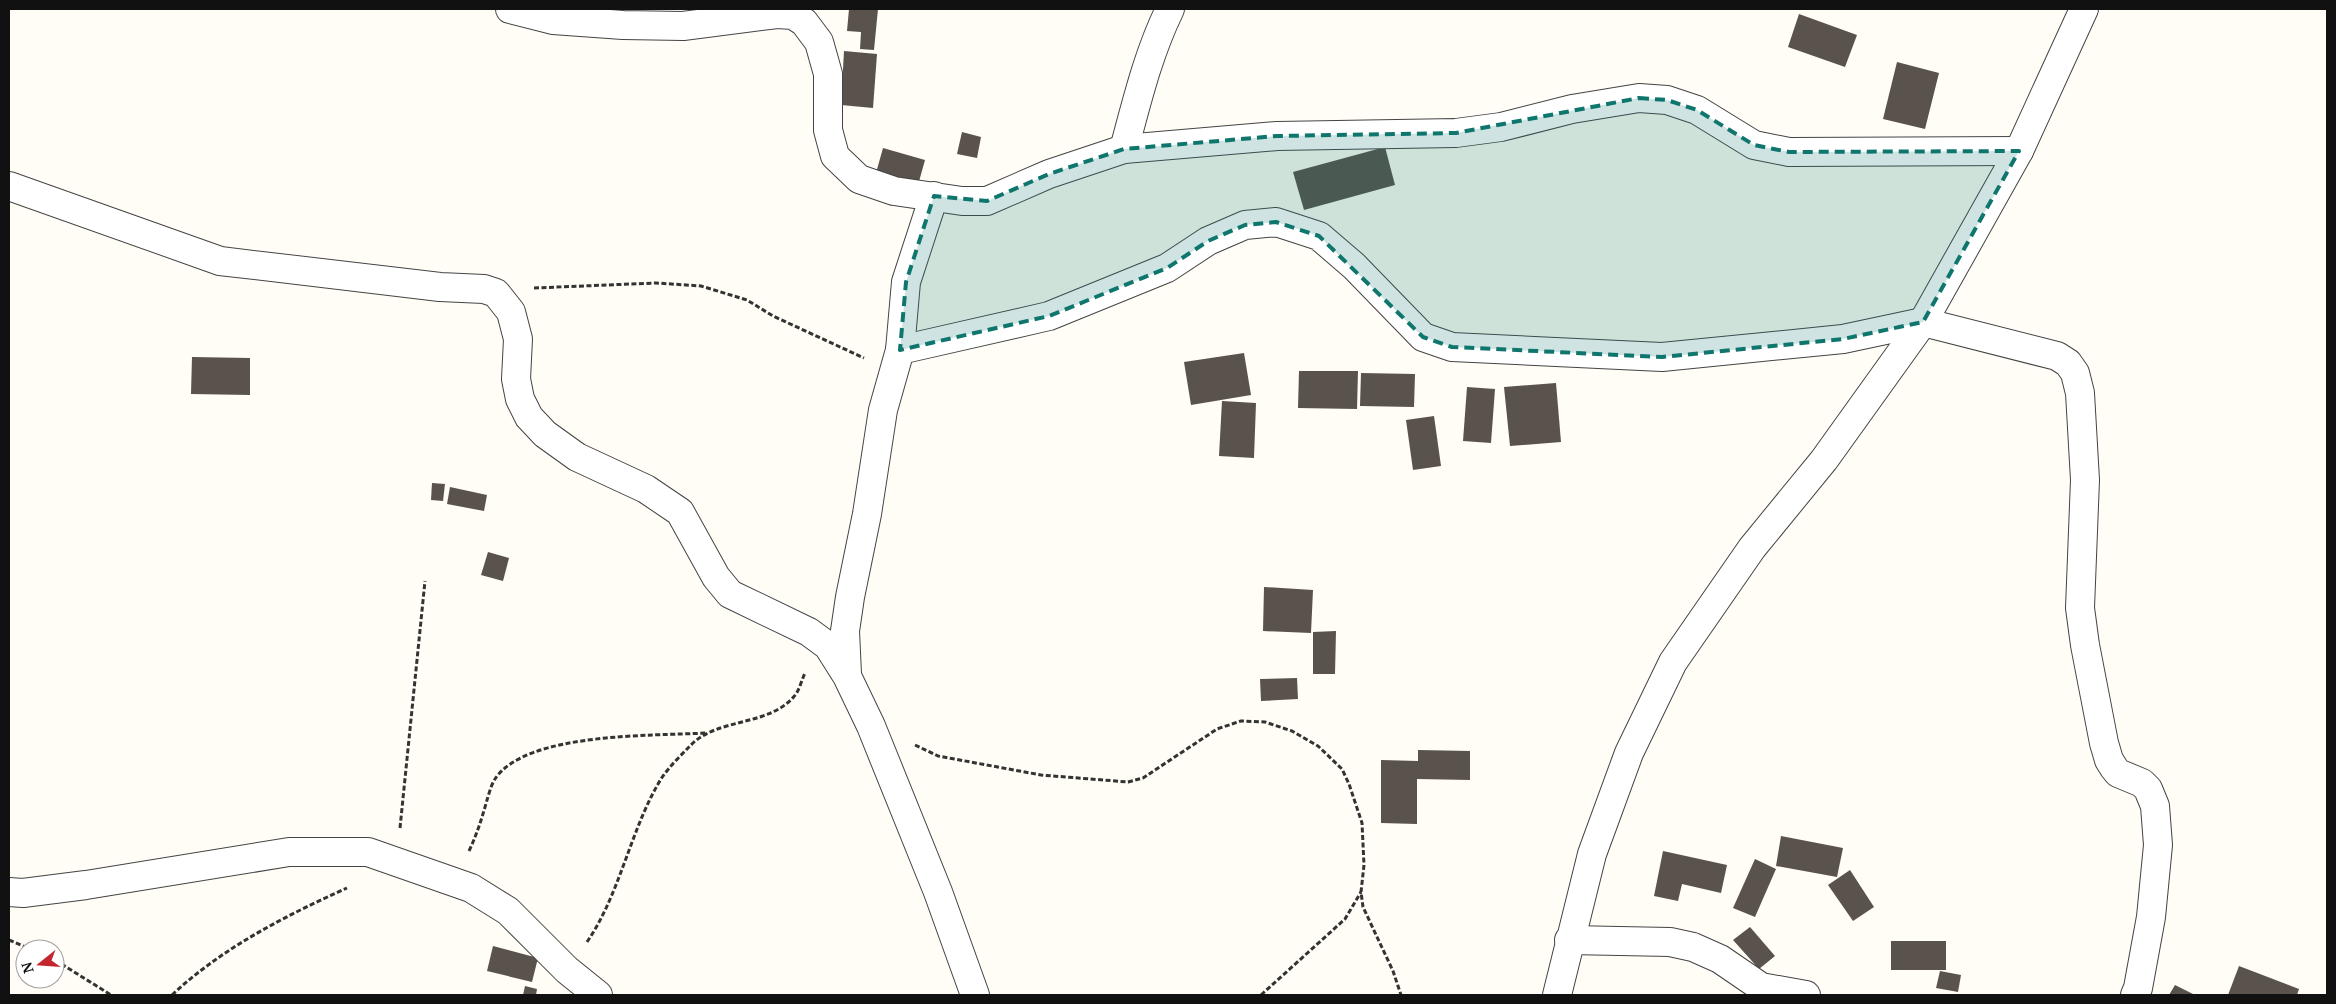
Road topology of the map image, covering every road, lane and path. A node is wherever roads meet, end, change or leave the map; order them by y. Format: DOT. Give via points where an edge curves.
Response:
graph roads {
  1 [pos="510,9"];
  2 [pos="1170,9"];
  3 [pos="2084,9"];
  4 [pos="1124,149"];
  5 [pos="2019,151"];
  6 [pos="9,186"];
  7 [pos="934,196"];
  8 [pos="496,293"];
  9 [pos="1923,322"];
  10 [pos="897,360"];
  11 [pos="425,581"];
  12 [pos="821,641"];
  13 [pos="847,676"];
  14 [pos="870,726"];
  15 [pos="706,733"];
  16 [pos="393,862"];
  17 [pos="439,878"];
  18 [pos="9,892"];
  19 [pos="1361,892"];
  20 [pos="1569,940"];
  21 [pos="65,966"];
  22 [pos="567,970"];
  23 [pos="111,995"];
  24 [pos="172,995"];
  25 [pos="598,995"];
  26 [pos="975,995"];
  27 [pos="1261,995"];
  28 [pos="1401,995"];
  29 [pos="1557,995"];
  30 [pos="1806,995"];
  31 [pos="2135,995"];
  1 -- 7 [label="street" via="553,20 623,25 683,26 777,14 792,15 804,22 819,42 828,74 828,130 835,156 859,179 894,191"];
  2 -- 4 [label="street" via="1143,76"];
  3 -- 5 [label="street"];
  4 -- 5 [label="street" via="1277,136 1456,133 1501,127 1572,109 1639,98 1667,100 1696,110 1754,145 1789,152"];
  4 -- 7 [label="street" via="1049,174 987,201"];
  5 -- 9 [label="street"];
  6 -- 8 [label="street" via="220,261 440,287 484,288"];
  7 -- 10 [label="street" via="906,282"];
  8 -- 10 [label="path" via="600,284 701,286 747,300 834,346"];
  8 -- 12 [label="street" via="511,312 518,339 516,379 520,399 545,434 577,457 646,489 680,512 716,577 730,594"];
  9 -- 10 [label="street" via="1843,339 1662,358 1452,347 1423,337 1354,266 1319,236 1276,222 1245,225 1208,241 1167,268 1049,316"];
  9 -- 20 [label="street" via="1824,460 1752,548 1673,662 1630,753 1592,854"];
  9 -- 31 [label="street" via="2057,356 2075,373 2080,393 2085,480 2080,608 2085,645 2109,760 2118,773 2148,788 2157,823 2151,917"];
  10 -- 13 [label="street" via="883,410 847,614"];
  11 -- 16 [label="path"];
  12 -- 13 [label="street" via="828,646"];
  12 -- 15 [label="path" via="796,694 781,706 757,718"];
  13 -- 14 [label="street"];
  14 -- 19 [label="path" via="938,756 1041,775 1128,782 1143,778 1217,729 1241,721 1265,722 1292,731 1318,746 1342,769 1349,784 1362,823 1364,865"];
  14 -- 26 [label="street" via="938,892"];
  15 -- 17 [label="path" via="602,738 552,746 523,756 493,780 467,854"];
  15 -- 22 [label="path" via="693,742 662,778 644,813 602,920"];
  16 -- 17 [label="street"];
  16 -- 18 [label="street" via="368,852 289,852 86,885"];
  16 -- 24 [label="path" via="243,940 191,977"];
  17 -- 22 [label="street" via="471,888 508,912"];
  19 -- 27 [label="path" via="1345,919"];
  19 -- 28 [label="path" via="1363,907"];
  20 -- 29 [label="street"];
  20 -- 30 [label="street" via="1670,942 1693,947 1761,987"];
  21 -- 23 [label="path"];
  22 -- 25 [label="street"];
}
